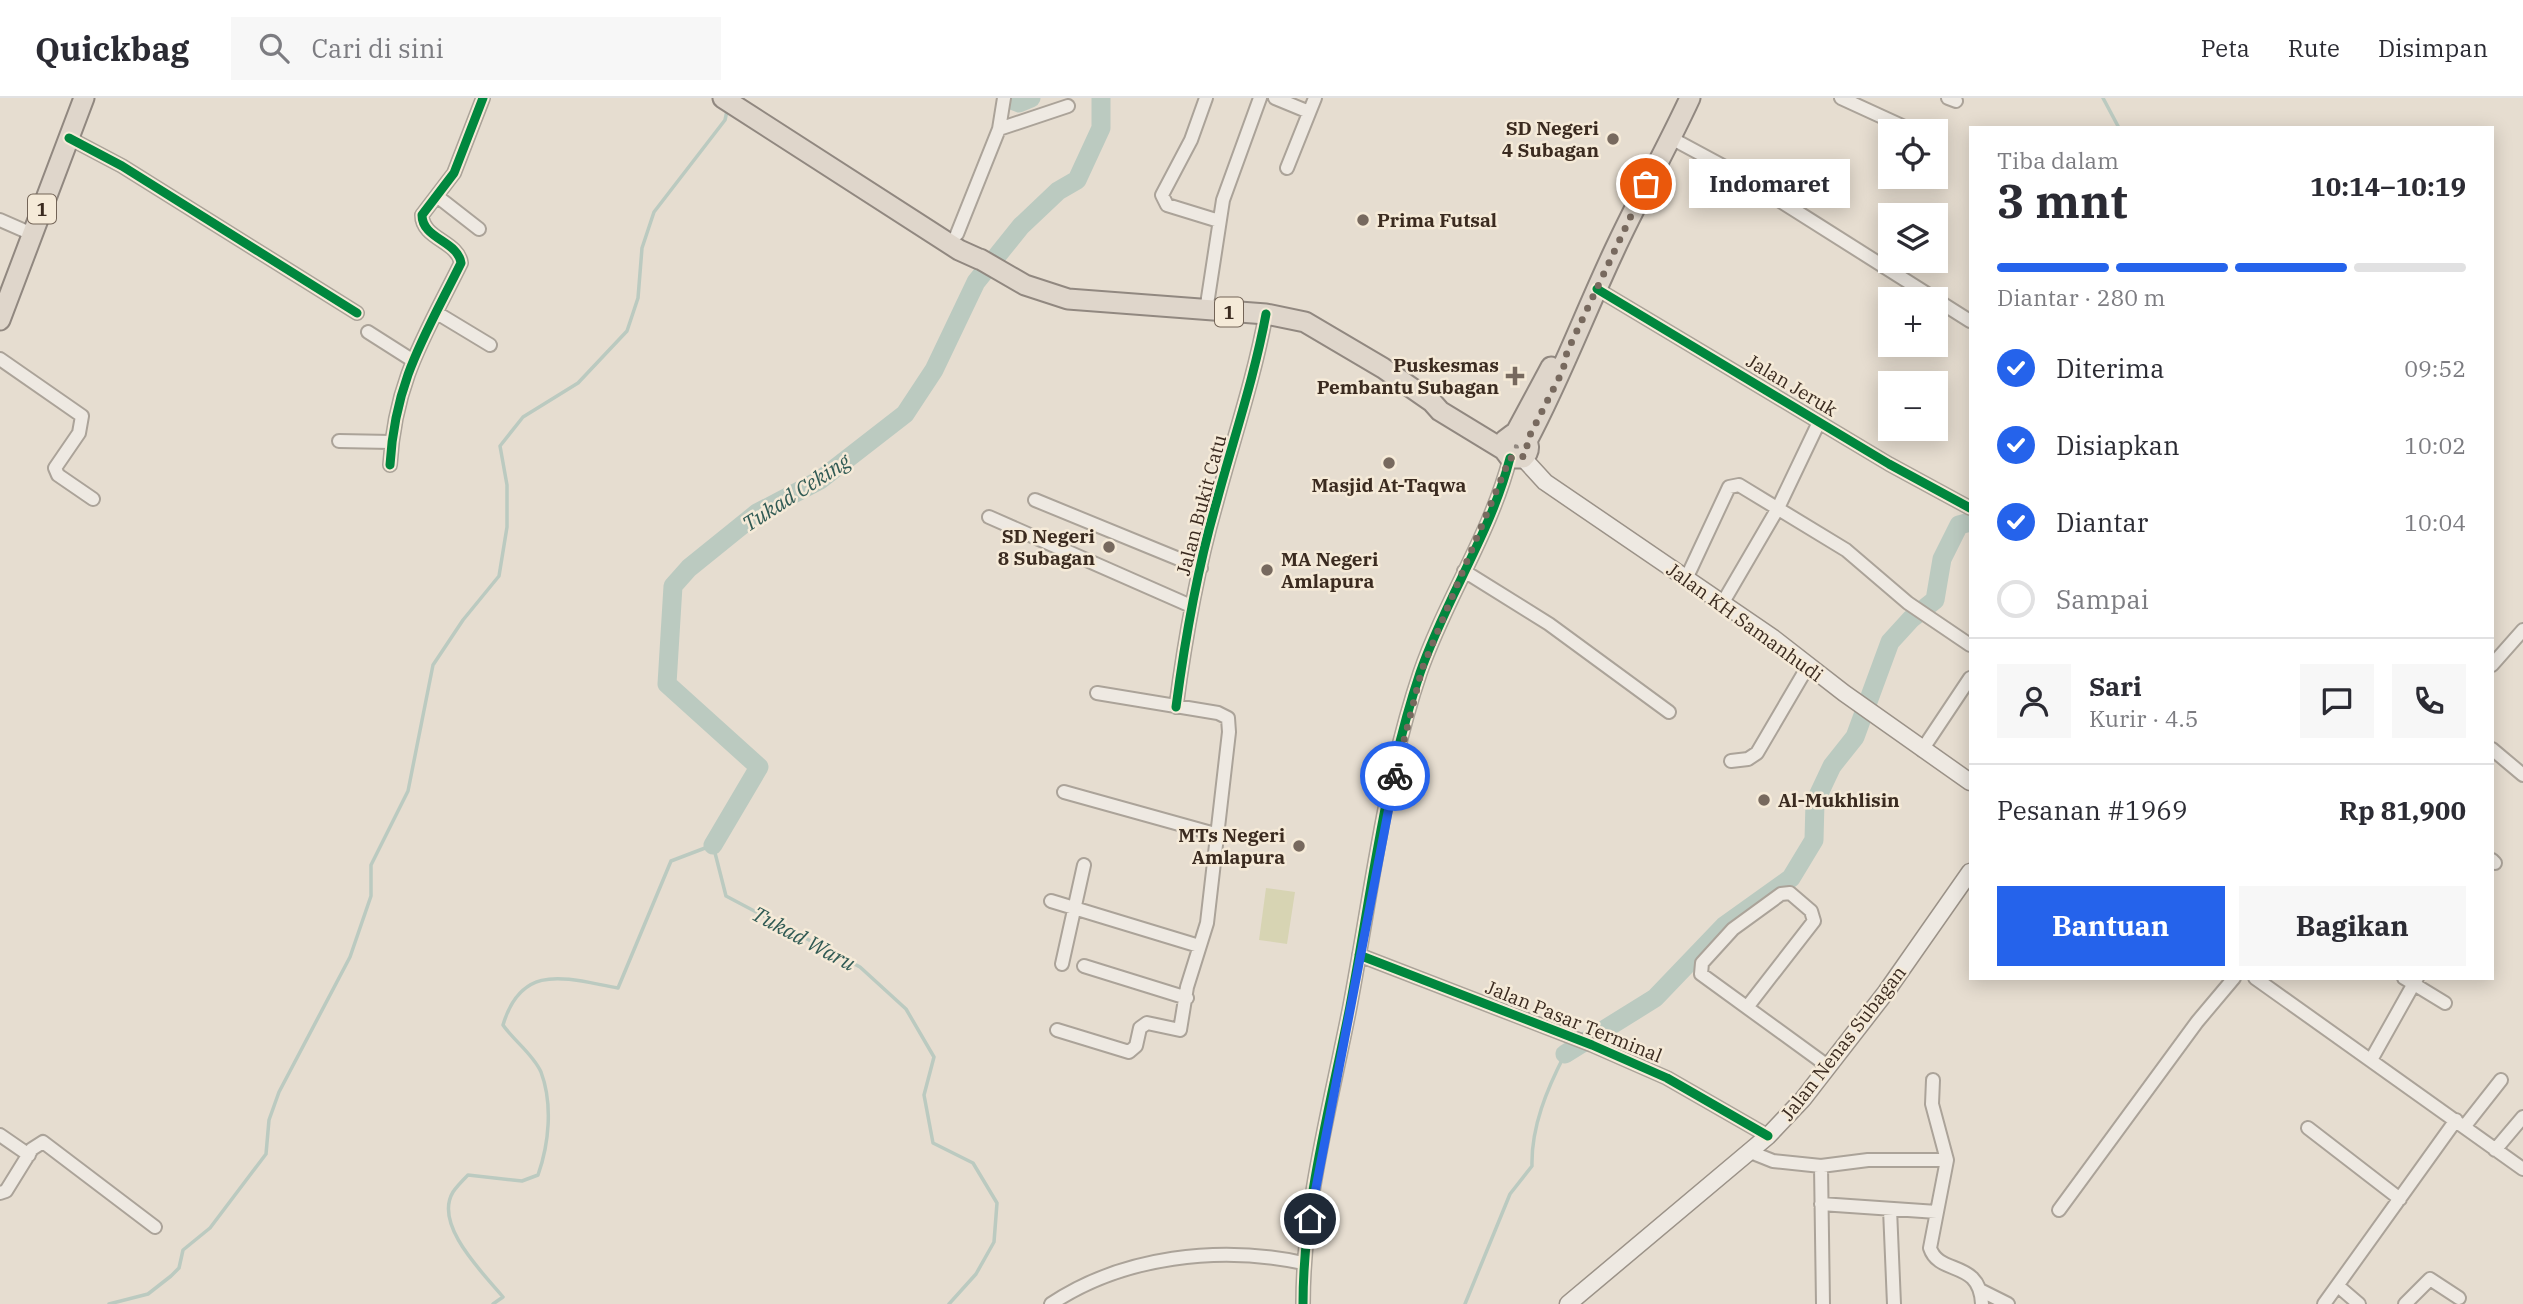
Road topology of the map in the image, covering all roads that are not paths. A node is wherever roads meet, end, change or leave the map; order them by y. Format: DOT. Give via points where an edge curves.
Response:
graph roads {
  1 [pos="84,98"];
  2 [pos="483,98"];
  3 [pos="1206,98"];
  4 [pos="1260,98"];
  5 [pos="1275,98"];
  6 [pos="1315,98"];
  7 [pos="1690,98"];
  8 [pos="1841,98"];
  9 [pos="735,101"];
  10 [pos="1003,103"];
  11 [pos="1068,106"];
  12 [pos="1309,112"];
  13 [pos="1887,119"];
  14 [pos="999,129"];
  15 [pos="69,138"];
  16 [pos="1671,138"];
  17 [pos="1287,168"];
  18 [pos="438,197"];
  19 [pos="0,220"];
  20 [pos="1219,221"];
  21 [pos="479,229"];
  22 [pos="32,234"];
  23 [pos="957,234"];
  24 [pos="980,259"];
  25 [pos="1597,289"];
  26 [pos="2,308"];
  27 [pos="1206,311"];
  28 [pos="357,313"];
  29 [pos="437,313"];
  30 [pos="1266,314"];
  31 [pos="1969,320"];
  32 [pos="368,332"];
  33 [pos="490,345"];
  34 [pos="0,359"];
  35 [pos="412,360"];
  36 [pos="1819,422"];
  37 [pos="339,441"];
  38 [pos="391,442"];
  39 [pos="1515,446"];
  40 [pos="390,465"];
  41 [pos="93,499"];
  42 [pos="1035,500"];
  43 [pos="1969,507"];
  44 [pos="1778,508"];
  45 [pos="989,517"];
  46 [pos="1201,568"];
  47 [pos="1464,571"];
  48 [pos="1686,579"];
  49 [pos="1722,604"];
  50 [pos="1192,606"];
  51 [pos="2523,630"];
  52 [pos="1969,644"];
  53 [pos="2494,663"];
  54 [pos="1808,666"];
  55 [pos="1969,680"];
  56 [pos="1097,692"];
  57 [pos="1177,707"];
  58 [pos="1670,712"];
  59 [pos="1922,750"];
  60 [pos="2494,751"];
  61 [pos="1731,761"];
  62 [pos="2523,775"];
  63 [pos="1969,781"];
  64 [pos="1064,792"];
  65 [pos="1215,834"];
  66 [pos="1084,865"];
  67 [pos="1969,873"];
  68 [pos="1051,901"];
  69 [pos="1075,908"];
  70 [pos="1199,946"];
  71 [pos="1359,956"];
  72 [pos="1062,964"];
  73 [pos="1084,966"];
  74 [pos="2232,980"];
  75 [pos="2258,980"];
  76 [pos="2412,980"];
  77 [pos="1186,999"];
  78 [pos="2445,1003"];
  79 [pos="1748,1006"];
  80 [pos="1057,1030"];
  81 [pos="2371,1060"];
  82 [pos="1829,1067"];
  83 [pos="1933,1080"];
  84 [pos="2501,1080"];
  85 [pos="2523,1117"];
  86 [pos="2460,1123"];
  87 [pos="2308,1128"];
  88 [pos="0,1135"];
  89 [pos="1768,1136"];
  90 [pos="2495,1150"];
  91 [pos="1748,1151"];
  92 [pos="29,1155"];
  93 [pos="1947,1160"];
  94 [pos="1821,1166"];
  95 [pos="2523,1170"];
  96 [pos="0,1194"];
  97 [pos="2400,1199"];
  98 [pos="1821,1204"];
  99 [pos="1890,1209"];
  100 [pos="2059,1210"];
  101 [pos="1937,1212"];
  102 [pos="155,1227"];
  103 [pos="1303,1263"];
  104 [pos="2338,1286"];
  105 [pos="1982,1297"];
  106 [pos="2459,1298"];
  107 [pos="1051,1304"];
  108 [pos="1303,1304"];
  109 [pos="1568,1304"];
  110 [pos="1823,1304"];
  111 [pos="1894,1304"];
  112 [pos="2008,1304"];
  113 [pos="2324,1304"];
  114 [pos="2359,1304"];
  115 [pos="2405,1304"];
  1 -- 15 [label="highway, 1"];
  2 -- 18 [label="street" via="454,173"];
  3 -- 20 [label="street" via="1191,140 1162,195 1167,205"];
  4 -- 20 [label="street"];
  5 -- 12 [label="street"];
  6 -- 12 [label="street"];
  7 -- 16 [label="highway"];
  8 -- 13 [label="street"];
  9 -- 23 [label="highway"];
  9 -- 23 [label="highway" via="979,259"];
  10 -- 14 [label="street"];
  11 -- 14 [label="street"];
  12 -- 17 [label="street"];
  14 -- 23 [label="street"];
  15 -- 22 [label="highway, 1"];
  15 -- 28 [label="street" via="122,166"];
  16 -- 25 [label="highway"];
  16 -- 31 [label="street" via="1736,173"];
  18 -- 21 [label="street"];
  18 -- 29 [label="street" via="424,210 422,221 457,253 461,263"];
  19 -- 22 [label="street"];
  20 -- 27 [label="street"];
  22 -- 26 [label="highway, 1"];
  24 -- 27 [label="highway, 1" via="1039,291 1068,299"];
  25 -- 36 [label="street, Jalan Jeruk"];
  25 -- 39 [label="highway" via="1567,352 1552,365"];
  27 -- 30 [label="highway, 1"];
  29 -- 33 [label="street"];
  29 -- 35 [label="street"];
  30 -- 39 [label="highway, 1" via="1321,329 1433,402 1443,403"];
  30 -- 46 [label="street, Jalan Bukit Catu"];
  32 -- 35 [label="street"];
  34 -- 41 [label="street" via="82,416 79,433 55,468 58,475"];
  35 -- 38 [label="street" via="400,390"];
  36 -- 43 [label="street, Jalan Jeruk"];
  36 -- 44 [label="street"];
  37 -- 38 [label="street"];
  38 -- 40 [label="street"];
  39 -- 47 [label="street"];
  39 -- 48 [label="main road, Jalan KH Samanhudi" via="1545,482"];
  42 -- 46 [label="street"];
  44 -- 48 [label="street" via="1739,485 1728,487"];
  44 -- 49 [label="street"];
  44 -- 52 [label="street" via="1846,550 1908,603"];
  45 -- 50 [label="street"];
  46 -- 50 [label="street, Jalan Bukit Catu"];
  47 -- 58 [label="street" via="1549,624"];
  47 -- 71 [label="street" via="1414,693"];
  48 -- 49 [label="main road, Jalan KH Samanhudi"];
  49 -- 54 [label="main road, Jalan KH Samanhudi"];
  50 -- 57 [label="street, Jalan Bukit Catu"];
  51 -- 53 [label="street"];
  54 -- 59 [label="main road, Jalan KH Samanhudi"];
  54 -- 61 [label="street" via="1757,752 1748,759"];
  55 -- 59 [label="street"];
  56 -- 57 [label="street"];
  57 -- 65 [label="street" via="1218,712 1228,718"];
  59 -- 63 [label="main road, Jalan KH Samanhudi"];
  60 -- 62 [label="street"];
  64 -- 65 [label="street"];
  65 -- 70 [label="street" via="1206,923"];
  66 -- 69 [label="street"];
  67 -- 82 [label="main road, Jalan Nenas Subagan"];
  68 -- 69 [label="street"];
  69 -- 70 [label="street"];
  69 -- 72 [label="street"];
  70 -- 77 [label="street"];
  71 -- 89 [label="street, Jalan Pasar Terminal" via="1579,1039 1667,1078"];
  71 -- 103 [label="street"];
  73 -- 77 [label="street"];
  74 -- 100 [label="street"];
  75 -- 81 [label="street"];
  76 -- 78 [label="street"];
  76 -- 81 [label="street"];
  77 -- 80 [label="street" via="1180,1030 1147,1023 1129,1052"];
  79 -- 79 [label="street" via="1705,979 1702,963 1733,929 1790,892 1811,911 1814,921"];
  79 -- 82 [label="street"];
  81 -- 86 [label="street"];
  82 -- 89 [label="main road, Jalan Nenas Subagan"];
  83 -- 93 [label="street" via="1931,1104"];
  84 -- 86 [label="street"];
  85 -- 90 [label="street"];
  86 -- 90 [label="street"];
  86 -- 97 [label="street"];
  87 -- 97 [label="street"];
  88 -- 92 [label="street"];
  89 -- 91 [label="main road, Jalan Nenas Subagan"];
  90 -- 95 [label="street"];
  91 -- 94 [label="street" via="1773,1161"];
  91 -- 109 [label="main road, Jalan Nenas Subagan"];
  92 -- 96 [label="street"];
  92 -- 102 [label="street" via="39,1143 49,1143"];
  93 -- 94 [label="street" via="1868,1160"];
  93 -- 101 [label="street"];
  94 -- 98 [label="street"];
  97 -- 104 [label="street"];
  98 -- 99 [label="street"];
  98 -- 110 [label="street"];
  99 -- 101 [label="street"];
  99 -- 111 [label="street"];
  101 -- 105 [label="street" via="1929,1242 1932,1254 1938,1262 1968,1274"];
  103 -- 107 [label="street" via="1243,1255 1149,1263 1088,1282"];
  103 -- 108 [label="street"];
  104 -- 113 [label="street"];
  104 -- 114 [label="street"];
  105 -- 112 [label="street"];
  106 -- 115 [label="street" via="2430,1279"];
}
